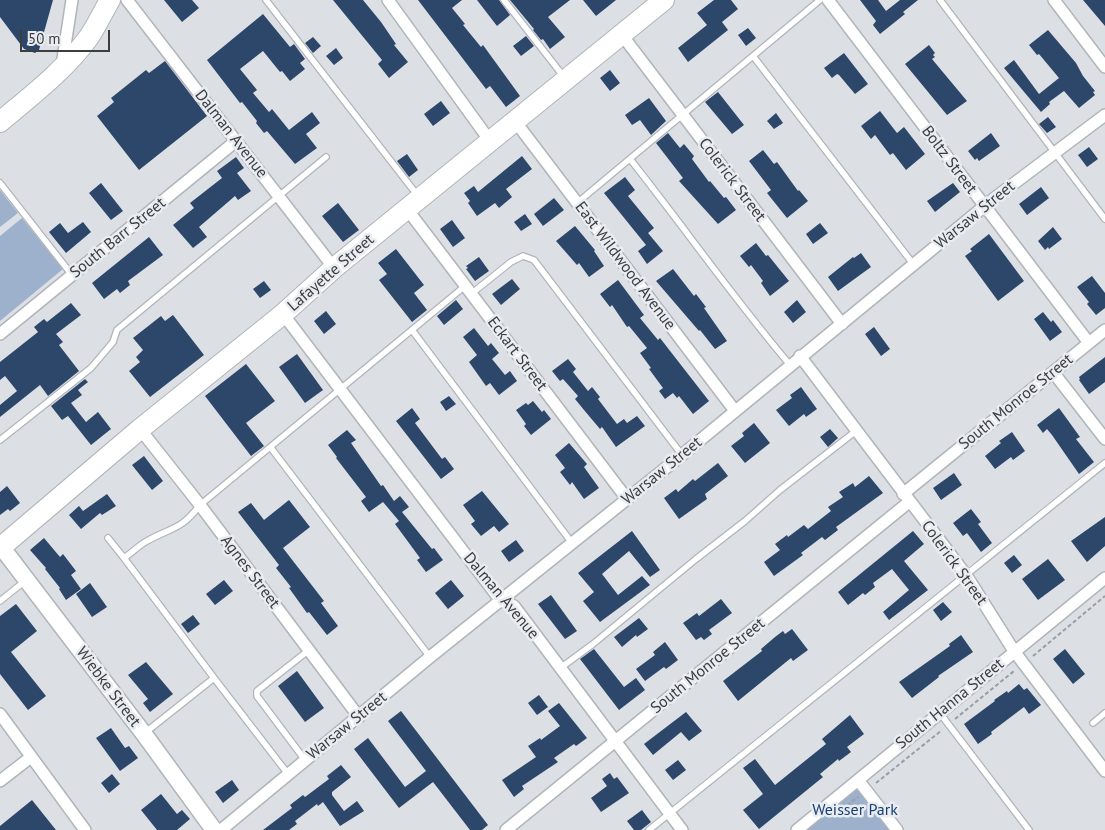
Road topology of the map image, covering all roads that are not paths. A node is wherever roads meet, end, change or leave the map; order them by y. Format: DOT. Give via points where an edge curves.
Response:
graph roads {
  1 [pos="72,0"];
  2 [pos="110,0"];
  3 [pos="127,0"];
  4 [pos="266,0"];
  5 [pos="388,0"];
  6 [pos="504,0"];
  7 [pos="664,0"];
  8 [pos="820,0"];
  9 [pos="828,0"];
  10 [pos="940,0"];
  11 [pos="1054,0"];
  12 [pos="622,35"];
  13 [pos="753,56"];
  14 [pos="62,67"];
  15 [pos="1105,67"];
  16 [pos="566,79"];
  17 [pos="682,114"];
  18 [pos="1105,115"];
  19 [pos="2,116"];
  20 [pos="515,121"];
  21 [pos="236,141"];
  22 [pos="490,141"];
  23 [pos="1056,153"];
  24 [pos="326,157"];
  25 [pos="630,159"];
  26 [pos="0,183"];
  27 [pos="279,196"];
  28 [pos="577,203"];
  29 [pos="413,204"];
  30 [pos="985,207"];
  31 [pos="1105,219"];
  32 [pos="914,265"];
  33 [pos="334,268"];
  34 [pos="72,275"];
  35 [pos="468,290"];
  36 [pos="283,314"];
  37 [pos="842,324"];
  38 [pos="412,330"];
  39 [pos="1105,330"];
  40 [pos="0,334"];
  41 [pos="1089,343"];
  42 [pos="800,356"];
  43 [pos="791,366"];
  44 [pos="1053,372"];
  45 [pos="341,390"];
  46 [pos="735,411"];
  47 [pos="140,429"];
  48 [pos="856,430"];
  49 [pos="1103,432"];
  50 [pos="0,440"];
  51 [pos="271,448"];
  52 [pos="682,455"];
  53 [pos="1105,463"];
  54 [pos="906,498"];
  55 [pos="627,499"];
  56 [pos="200,505"];
  57 [pos="108,538"];
  58 [pos="572,544"];
  59 [pos="0,547"];
  60 [pos="124,558"];
  61 [pos="966,575"];
  62 [pos="1105,578"];
  63 [pos="27,579"];
  64 [pos="0,601"];
  65 [pos="501,601"];
  66 [pos="309,650"];
  67 [pos="1014,651"];
  68 [pos="430,657"];
  69 [pos="560,668"];
  70 [pos="214,678"];
  71 [pos="939,712"];
  72 [pos="1105,713"];
  73 [pos="0,714"];
  74 [pos="360,717"];
  75 [pos="1094,722"];
  76 [pos="144,734"];
  77 [pos="615,742"];
  78 [pos="31,757"];
  79 [pos="305,760"];
  80 [pos="1105,771"];
  81 [pos="288,774"];
  82 [pos="858,780"];
  83 [pos="0,781"];
  84 [pos="670,814"];
  85 [pos="85,830"];
  86 [pos="214,830"];
  87 [pos="221,830"];
  88 [pos="506,830"];
  89 [pos="649,830"];
  90 [pos="682,830"];
  91 [pos="797,830"];
  92 [pos="897,830"];
  93 [pos="1029,830"];
  1 -- 14 [label="street"];
  2 -- 14 [label="highway" via="90,36"];
  3 -- 21 [label="street, Dalman Avenue"];
  4 -- 29 [label="lane"];
  5 -- 22 [label="street"];
  6 -- 16 [label="lane"];
  7 -- 12 [label="highway, Lafayette Street"];
  8 -- 13 [label="lane"];
  9 -- 30 [label="street, Boltz Street"];
  10 -- 23 [label="lane"];
  11 -- 15 [label="street"];
  12 -- 16 [label="highway, Lafayette Street"];
  12 -- 17 [label="street, Colerick Street"];
  13 -- 17 [label="lane"];
  13 -- 32 [label="lane"];
  14 -- 19 [label="highway"];
  16 -- 20 [label="highway, Lafayette Street"];
  17 -- 25 [label="lane"];
  17 -- 37 [label="street, Colerick Street"];
  18 -- 23 [label="street, Warsaw Street"];
  20 -- 22 [label="highway, Lafayette Street"];
  20 -- 28 [label="street, East Wildwood Avenue"];
  21 -- 27 [label="street, Dalman Avenue"];
  21 -- 34 [label="street, South Barr Street"];
  22 -- 29 [label="highway, Lafayette Street"];
  23 -- 30 [label="street, Warsaw Street"];
  23 -- 31 [label="lane"];
  24 -- 27 [label="lane"];
  25 -- 28 [label="lane"];
  25 -- 43 [label="lane"];
  26 -- 34 [label="lane"];
  27 -- 33 [label="street, Dalman Avenue"];
  27 -- 50 [label="lane" via="117,330 113,342 90,368"];
  28 -- 46 [label="street, East Wildwood Avenue"];
  29 -- 33 [label="highway, Lafayette Street"];
  29 -- 35 [label="street, Eckart Street"];
  30 -- 32 [label="street, Warsaw Street"];
  30 -- 41 [label="street, Boltz Street"];
  32 -- 37 [label="street, Warsaw Street"];
  33 -- 36 [label="highway, Lafayette Street"];
  34 -- 40 [label="street, South Barr Street"];
  35 -- 38 [label="lane"];
  35 -- 52 [label="lane" via="523,256 534,260"];
  35 -- 55 [label="street, Eckart Street"];
  36 -- 45 [label="street, Dalman Avenue"];
  36 -- 47 [label="highway, Lafayette Street"];
  37 -- 42 [label="street, Warsaw Street"];
  38 -- 45 [label="lane"];
  38 -- 58 [label="lane"];
  39 -- 41 [label="street, South Monroe Street"];
  41 -- 44 [label="street, South Monroe Street"];
  42 -- 43 [label="street, Warsaw Street"];
  42 -- 48 [label="street, Colerick Street"];
  43 -- 46 [label="street, Warsaw Street"];
  44 -- 49 [label="street"];
  44 -- 54 [label="street, South Monroe Street"];
  45 -- 51 [label="lane"];
  45 -- 65 [label="street, Dalman Avenue"];
  46 -- 52 [label="street, Warsaw Street"];
  47 -- 56 [label="street, Agnes Street"];
  47 -- 59 [label="highway, Lafayette Street"];
  48 -- 54 [label="street, Colerick Street"];
  48 -- 69 [label="lane"];
  51 -- 56 [label="lane"];
  51 -- 68 [label="lane"];
  52 -- 55 [label="street, Warsaw Street"];
  53 -- 61 [label="lane"];
  54 -- 61 [label="street, Colerick Street"];
  54 -- 77 [label="street, South Monroe Street"];
  55 -- 58 [label="street, Warsaw Street"];
  56 -- 60 [label="lane" via="189,520 146,541"];
  56 -- 66 [label="street, Agnes Street"];
  57 -- 60 [label="lane"];
  58 -- 65 [label="street, Warsaw Street"];
  59 -- 63 [label="street, Wiebke Street"];
  60 -- 70 [label="lane"];
  61 -- 67 [label="street, Colerick Street"];
  61 -- 84 [label="lane"];
  62 -- 67 [label="street, South Hanna Street"];
  63 -- 64 [label="lane"];
  63 -- 76 [label="street, Wiebke Street"];
  65 -- 68 [label="street, Warsaw Street"];
  65 -- 69 [label="street, Dalman Avenue" via="514,606"];
  66 -- 74 [label="street, Agnes Street"];
  66 -- 79 [label="lane" via="257,691 257,696"];
  67 -- 71 [label="street, South Hanna Street"];
  67 -- 80 [label="street, Colerick Street"];
  68 -- 74 [label="street, Warsaw Street"];
  69 -- 77 [label="street, Dalman Avenue"];
  70 -- 76 [label="lane"];
  70 -- 81 [label="lane"];
  71 -- 82 [label="street, South Hanna Street"];
  71 -- 93 [label="lane"];
  72 -- 75 [label="lane"];
  73 -- 78 [label="street"];
  74 -- 79 [label="street, Warsaw Street"];
  76 -- 86 [label="street, Wiebke Street"];
  77 -- 84 [label="street, Dalman Avenue"];
  77 -- 88 [label="street, South Monroe Street"];
  78 -- 83 [label="street"];
  78 -- 85 [label="street"];
  79 -- 81 [label="street, Warsaw Street"];
  81 -- 87 [label="street, Warsaw Street"];
  82 -- 91 [label="street, South Hanna Street"];
  82 -- 92 [label="street"];
  84 -- 89 [label="lane"];
  84 -- 90 [label="street, Dalman Avenue"];
}
